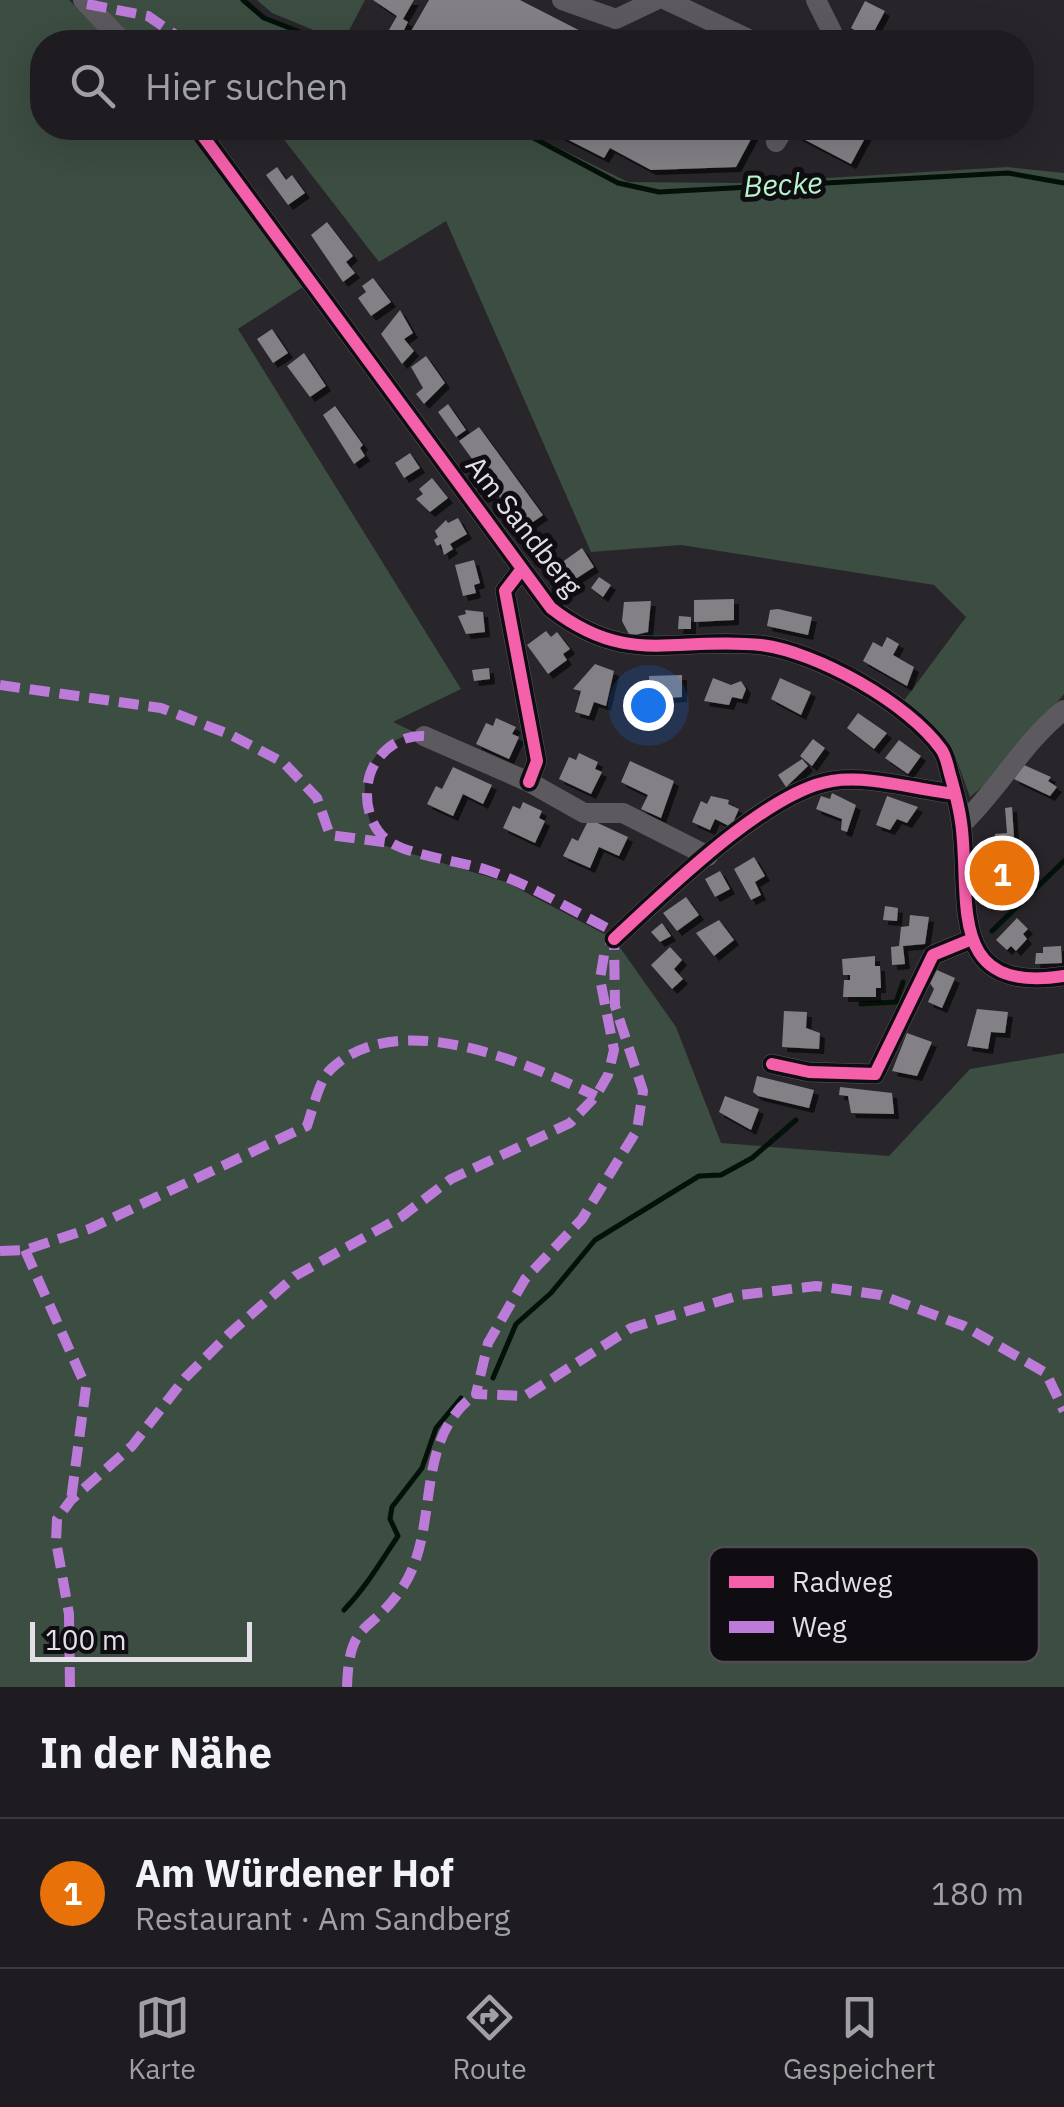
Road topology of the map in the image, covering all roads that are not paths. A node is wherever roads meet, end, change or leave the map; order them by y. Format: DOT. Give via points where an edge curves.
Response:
graph roads {
  1 [pos="83,0"];
  2 [pos="656,0"];
  3 [pos="666,0"];
  4 [pos="816,0"];
  5 [pos="569,1"];
  6 [pos="608,7"];
  7 [pos="112,30"];
  8 [pos="730,30"];
  9 [pos="831,30"];
  10 [pos="206,140"];
  11 [pos="521,570"];
  12 [pos="1064,710"];
  13 [pos="424,736"];
  14 [pos="530,782"];
  15 [pos="955,794"];
  16 [pos="962,824"];
  17 [pos="708,856"];
  18 [pos="614,939"];
  19 [pos="972,939"];
  20 [pos="1064,976"];
  21 [pos="772,1064"];
  1 -- 7 [label="street"];
  2 -- 6 [label="street" via="616,19"];
  3 -- 8 [label="street"];
  4 -- 9 [label="street"];
  5 -- 6 [label="street"];
  10 -- 11 [label="street, Am Sandberg"];
  11 -- 14 [label="street" via="505,591 537,761"];
  11 -- 15 [label="street, Am Sandberg" via="582,633 635,648 762,646 832,668 898,708 943,751"];
  12 -- 16 [label="street"];
  13 -- 14 [label="street"];
  14 -- 17 [label="street" via="584,813 624,813"];
  15 -- 16 [label="street, Am Sandberg"];
  15 -- 17 [label="street" via="835,780 802,788"];
  16 -- 19 [label="street, Am Sandberg" via="963,900"];
  17 -- 18 [label="street"];
  19 -- 20 [label="street" via="986,962 1032,981"];
  19 -- 21 [label="street" via="933,955 875,1074"];
}
